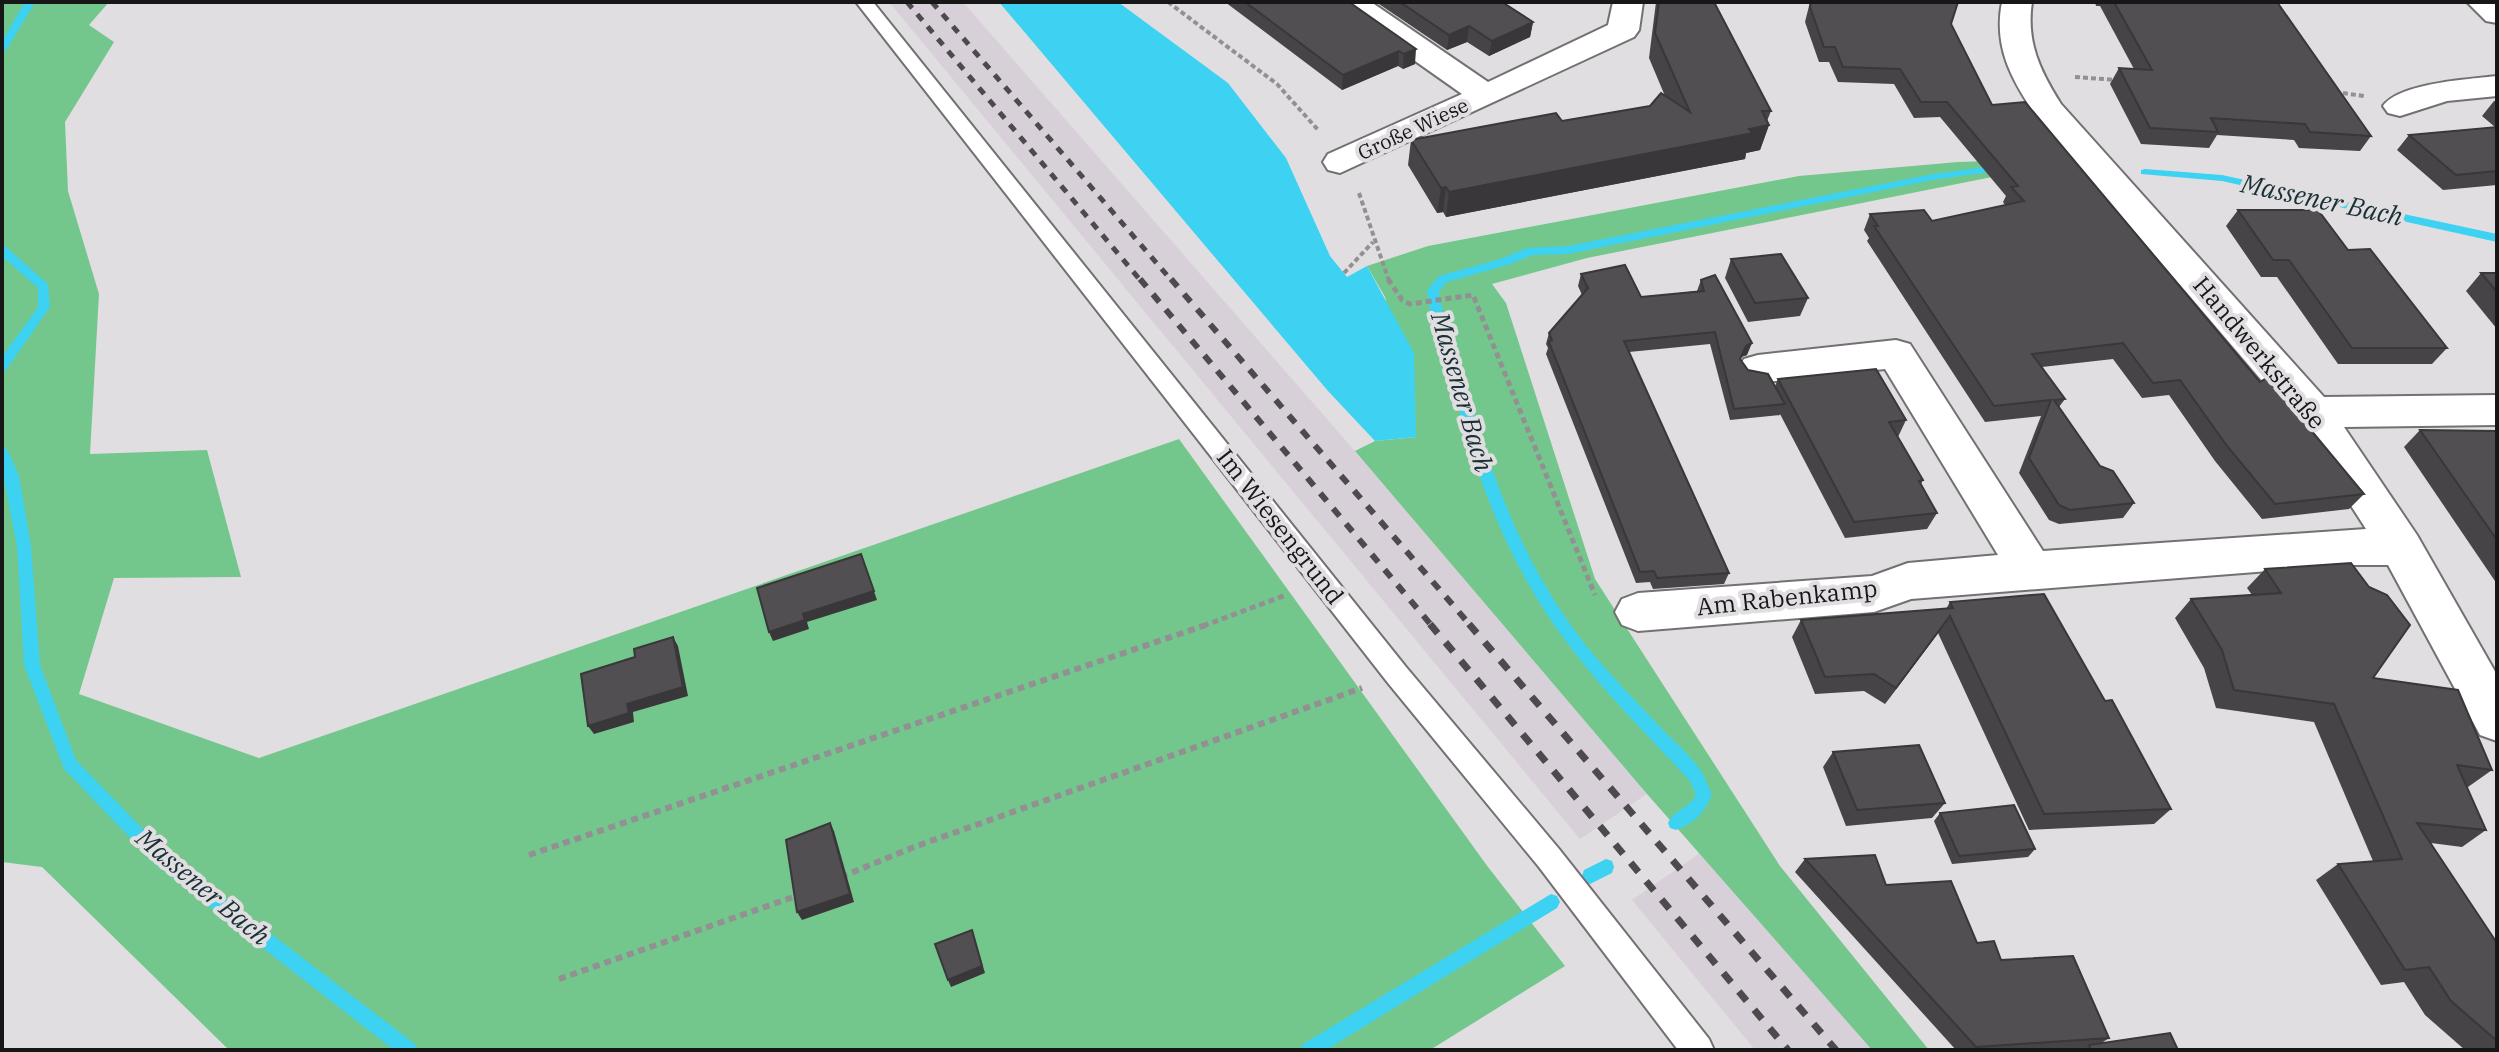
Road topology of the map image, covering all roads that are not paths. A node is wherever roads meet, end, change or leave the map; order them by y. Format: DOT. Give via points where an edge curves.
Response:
graph roads {
  1 [pos="864,2"];
  2 [pos="1351,2"];
  3 [pos="1628,2"];
  4 [pos="2017,2"];
  5 [pos="2482,2"];
  6 [pos="2497,14"];
  7 [pos="2497,86"];
  8 [pos="1486,95"];
  9 [pos="2400,106"];
  10 [pos="1340,162"];
  11 [pos="1758,369"];
  12 [pos="2497,410"];
  13 [pos="2313,412"];
  14 [pos="2401,547"];
  15 [pos="2031,570"];
  16 [pos="1638,612"];
  17 [pos="2497,720"];
  18 [pos="1698,1050"];
  1 -- 18 [label="lane, Im Wiesengrund"];
  2 -- 8 [label="street, Große Wiese"];
  3 -- 8 [label="street, Große Wiese" via="1623,30"];
  4 -- 13 [label="street, Handwerkstraße" via="2011,24 2016,55 2049,110"];
  5 -- 6 [label="street"];
  7 -- 9 [label="street" via="2443,92"];
  8 -- 10 [label="street, Große Wiese"];
  11 -- 15 [label="street" via="1896,354"];
  12 -- 13 [label="street"];
  13 -- 14 [label="street, Handwerkstraße"];
  14 -- 15 [label="street, Am Rabenkamp"];
  14 -- 17 [label="street, Handwerkstraße"];
  15 -- 16 [label="street, Am Rabenkamp" via="1908,581 1874,594"];
}
